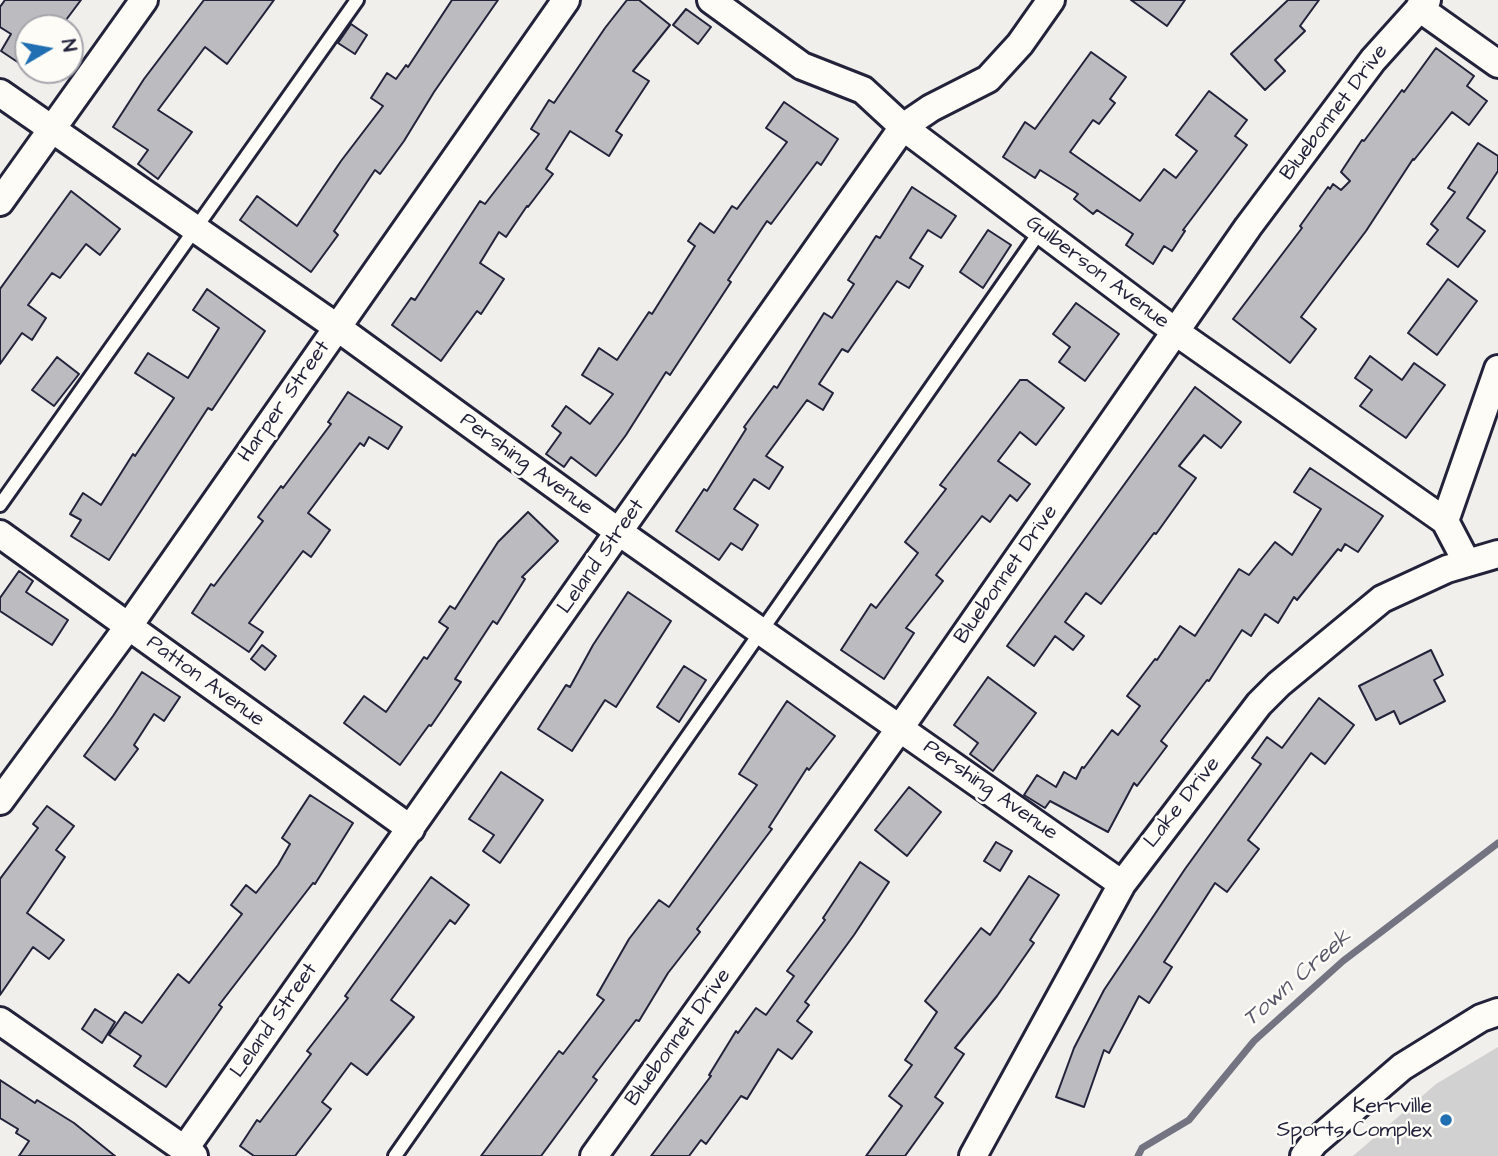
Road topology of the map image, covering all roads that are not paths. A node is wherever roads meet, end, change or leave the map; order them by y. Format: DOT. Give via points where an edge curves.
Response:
graph roads {
  1 [pos="144,0"];
  2 [pos="357,0"];
  3 [pos="566,0"];
  4 [pos="711,0"];
  5 [pos="1051,0"];
  6 [pos="1423,4"];
  7 [pos="1498,64"];
  8 [pos="0,93"];
  9 [pos="903,127"];
  10 [pos="52,128"];
  11 [pos="0,202"];
  12 [pos="195,229"];
  13 [pos="1041,230"];
  14 [pos="338,328"];
  15 [pos="1177,332"];
  16 [pos="1498,369"];
  17 [pos="0,505"];
  18 [pos="1445,521"];
  19 [pos="619,532"];
  20 [pos="0,534"];
  21 [pos="1498,554"];
  22 [pos="1467,564"];
  23 [pos="128,627"];
  24 [pos="761,631"];
  25 [pos="900,728"];
  26 [pos="0,801"];
  27 [pos="411,828"];
  28 [pos="1122,884"];
  29 [pos="1498,1012"];
  30 [pos="0,1021"];
  31 [pos="189,1153"];
  32 [pos="396,1156"];
  33 [pos="594,1156"];
  34 [pos="973,1156"];
  35 [pos="1304,1156"];
  1 -- 10 [label="street"];
  2 -- 12 [label="lane"];
  3 -- 14 [label="street, Harper Street"];
  4 -- 9 [label="street, Gulberson Avenue" via="802,66 863,90"];
  5 -- 9 [label="street, Leland Street" via="988,79"];
  6 -- 7 [label="street"];
  6 -- 15 [label="street, Bluebonnet Drive" via="1373,60 1248,227"];
  8 -- 10 [label="street, Pershing Avenue"];
  9 -- 13 [label="street, Gulberson Avenue"];
  9 -- 19 [label="street, Leland Street"];
  10 -- 11 [label="street"];
  10 -- 12 [label="street, Pershing Avenue"];
  12 -- 14 [label="street, Pershing Avenue"];
  12 -- 17 [label="lane"];
  13 -- 15 [label="street, Gulberson Avenue"];
  13 -- 24 [label="lane"];
  14 -- 19 [label="street, Pershing Avenue"];
  14 -- 23 [label="street, Harper Street"];
  15 -- 18 [label="street, Gulberson Avenue"];
  15 -- 25 [label="street, Bluebonnet Drive"];
  16 -- 18 [label="street"];
  18 -- 22 [label="street, Gulberson Avenue"];
  19 -- 24 [label="street, Pershing Avenue"];
  19 -- 27 [label="street, Leland Street"];
  20 -- 23 [label="street, Patton Avenue"];
  21 -- 22 [label="street, Lake Drive"];
  22 -- 28 [label="street, Lake Drive" via="1382,599 1279,684"];
  23 -- 26 [label="street, Harper Street"];
  23 -- 27 [label="street, Patton Avenue"];
  24 -- 25 [label="street, Pershing Avenue"];
  24 -- 32 [label="lane"];
  25 -- 28 [label="street, Pershing Avenue"];
  25 -- 33 [label="street, Bluebonnet Drive"];
  27 -- 31 [label="street, Leland Street"];
  28 -- 34 [label="street, Lake Drive"];
  29 -- 35 [label="street" via="1402,1066"];
  30 -- 31 [label="street"];
}
